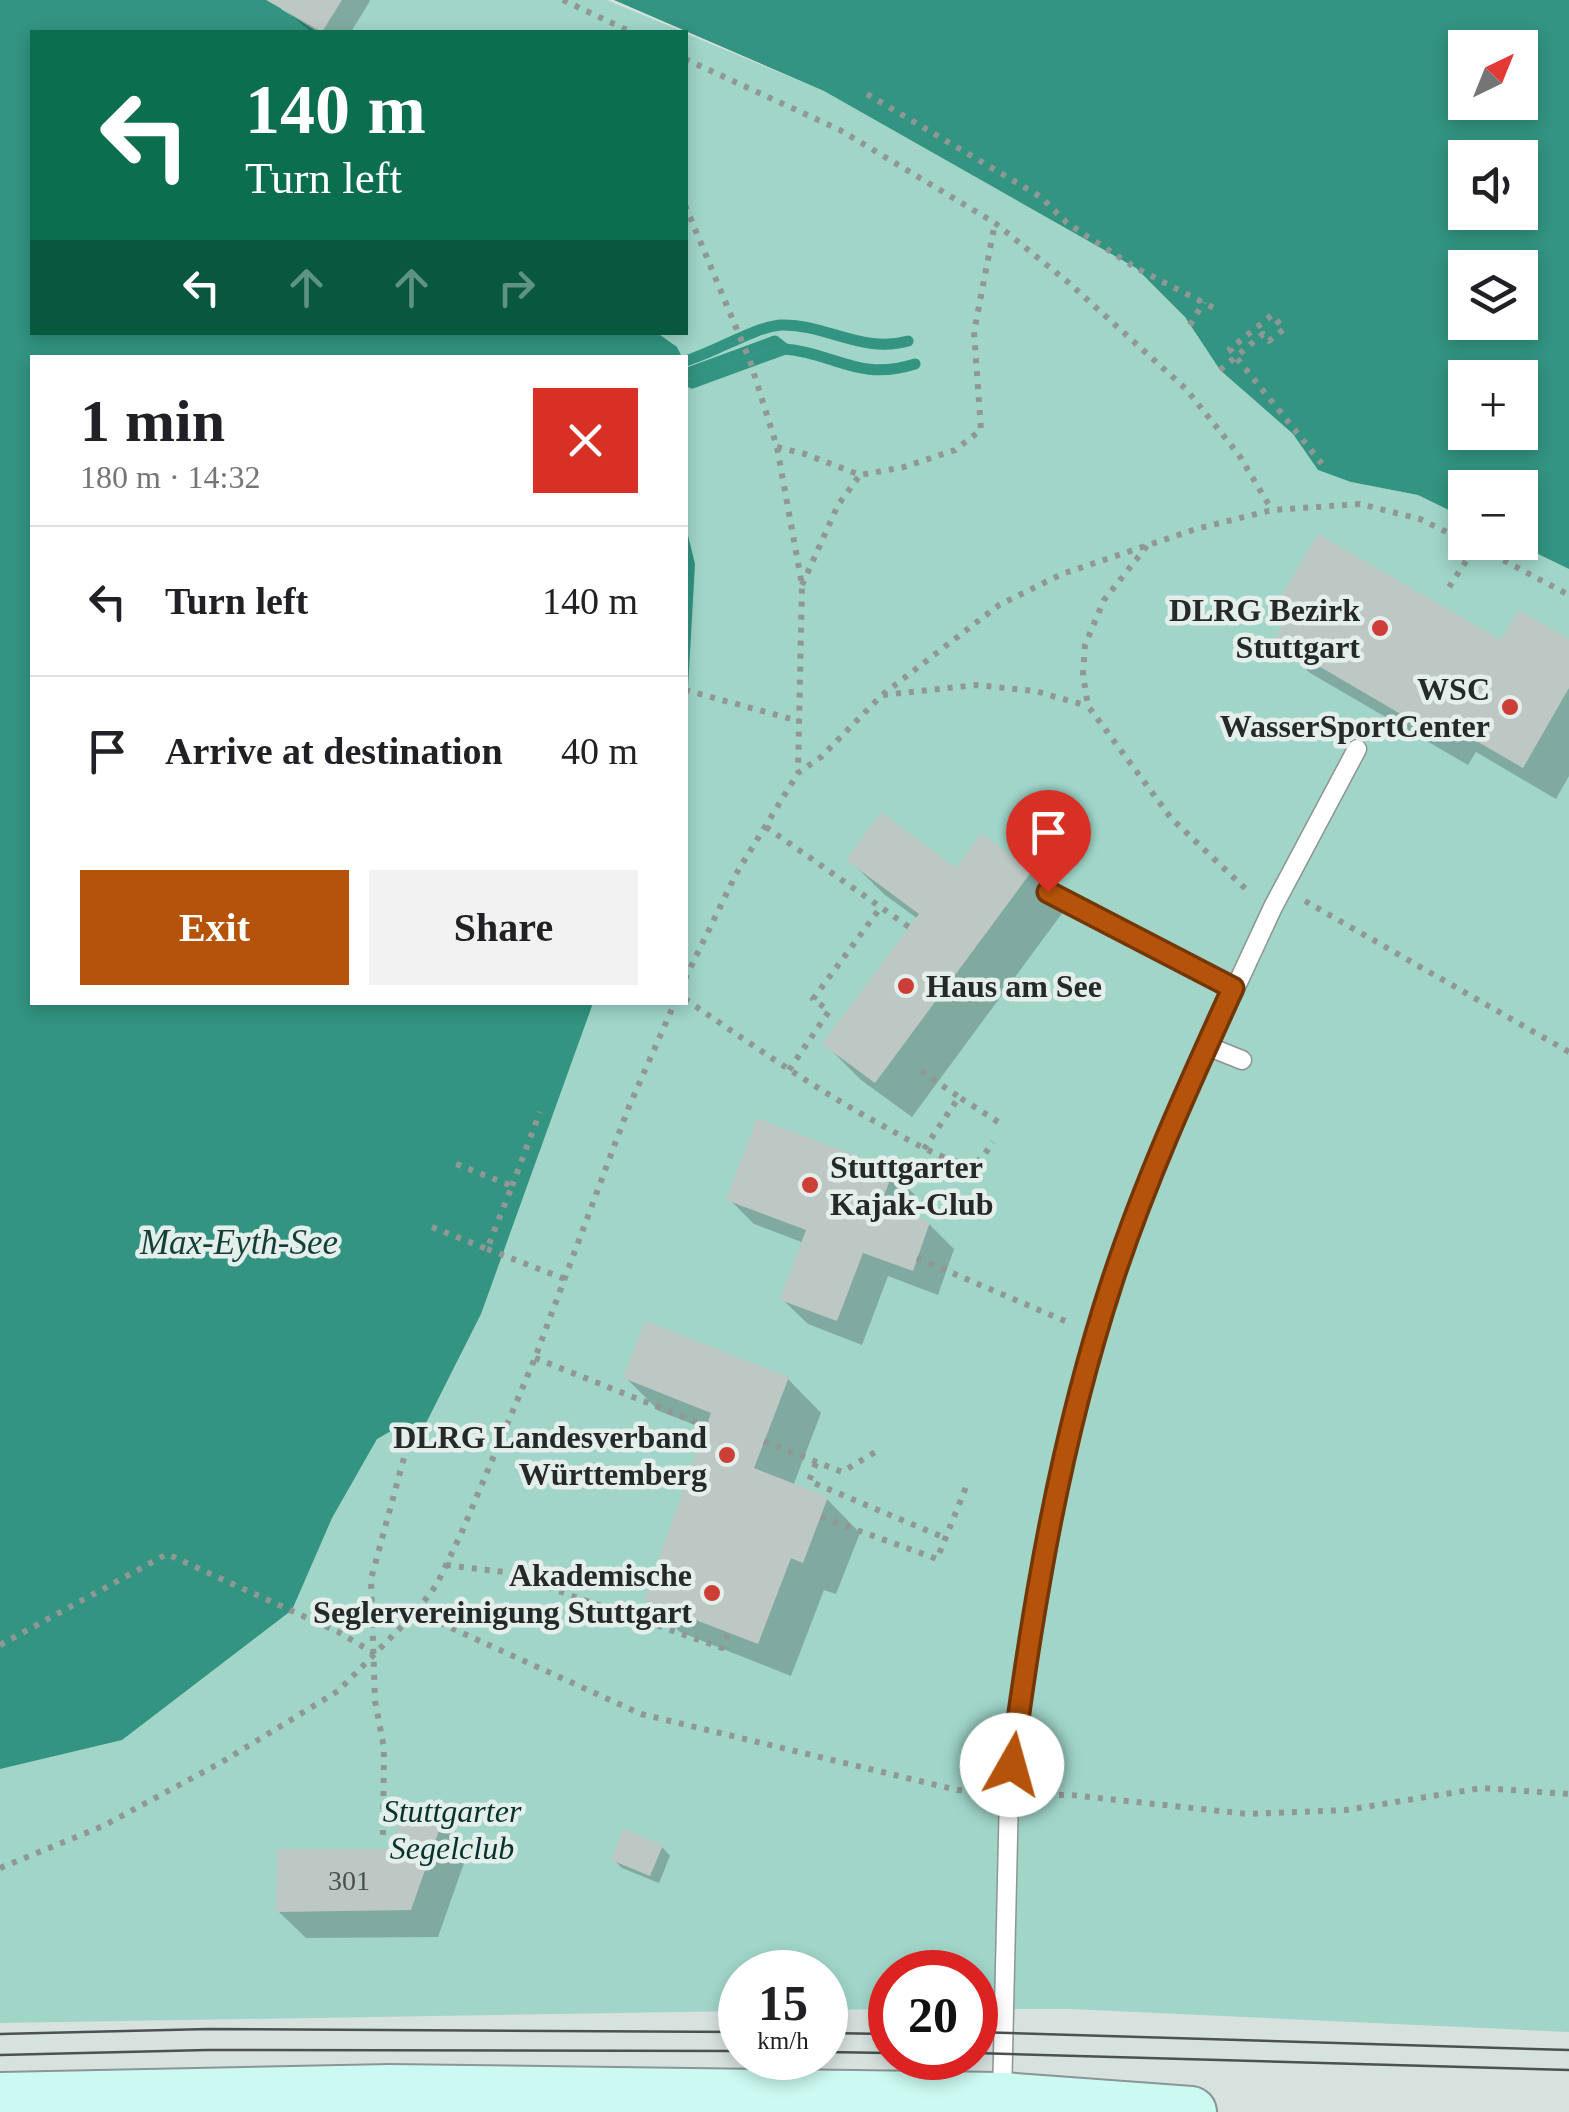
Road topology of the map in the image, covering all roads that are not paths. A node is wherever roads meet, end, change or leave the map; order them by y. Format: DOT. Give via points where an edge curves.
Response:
graph roads {
  1 [pos="1358,749"];
  2 [pos="1048,892"];
  3 [pos="1233,988"];
  4 [pos="1208,1046"];
  5 [pos="1242,1060"];
  6 [pos="0,2098"];
  7 [pos="1002,2098"];
  8 [pos="1191,2112"];
  1 -- 3 [label="lane"];
  2 -- 3 [label="lane"];
  3 -- 4 [label="lane"];
  4 -- 5 [label="lane"];
  4 -- 7 [label="lane" via="1160,1150 1096,1334 1061,1470 1009,1794"];
  6 -- 7 [label="main road" via="372,2090"];
  7 -- 8 [label="main road"];
}
